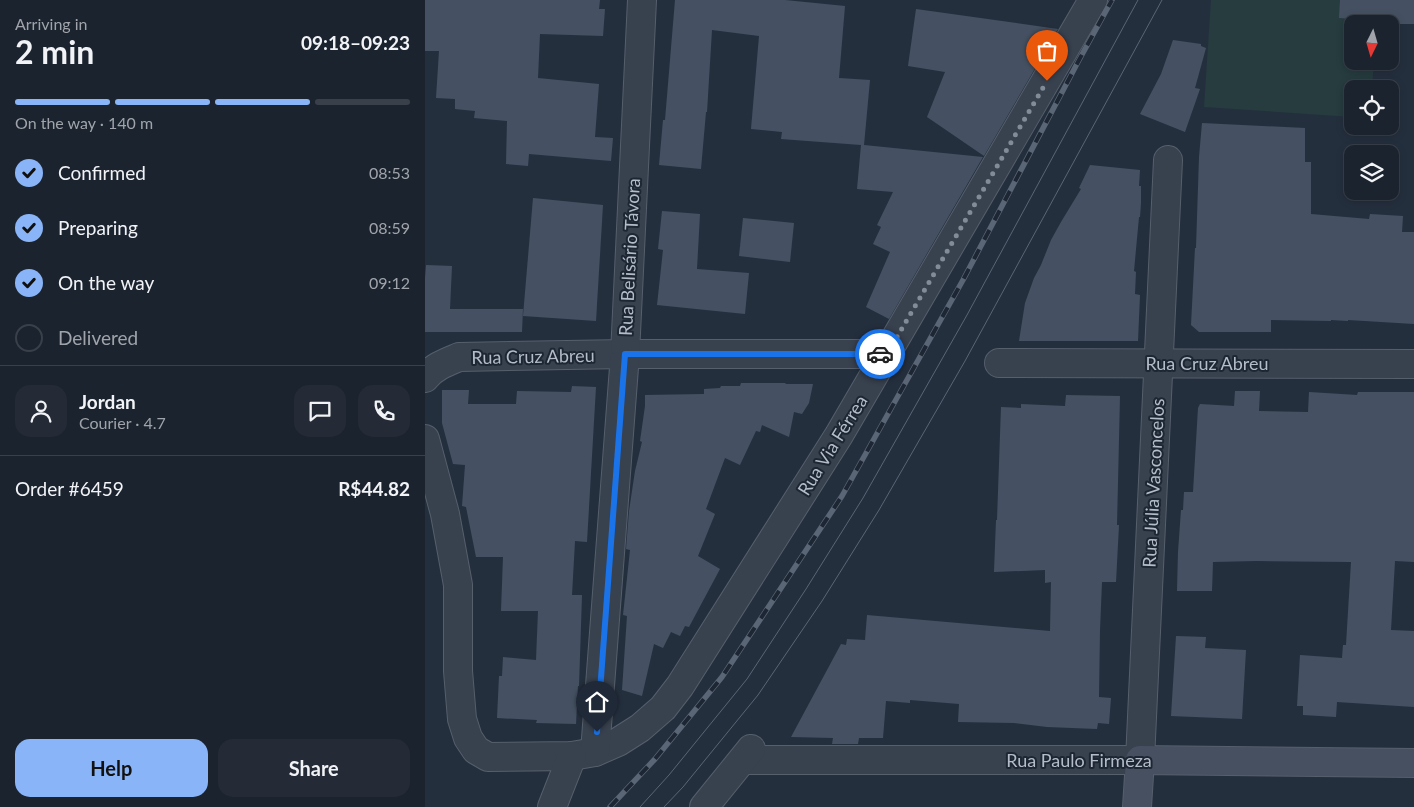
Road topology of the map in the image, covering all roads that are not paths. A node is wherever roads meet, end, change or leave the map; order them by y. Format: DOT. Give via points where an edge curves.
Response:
graph roads {
  1 [pos="642,0"];
  2 [pos="1093,0"];
  3 [pos="1168,160"];
  4 [pos="625,354"];
  5 [pos="887,354"];
  6 [pos="999,363"];
  7 [pos="1159,363"];
  8 [pos="1414,364"];
  9 [pos="425,378"];
  10 [pos="425,439"];
  11 [pos="583,754"];
  12 [pos="1140,760"];
  13 [pos="1414,763"];
  14 [pos="552,807"];
  15 [pos="704,807"];
  16 [pos="1137,807"];
  1 -- 4 [label="street, Rua Belisário Távora"];
  2 -- 5 [label="street, Rua Via Férrea"];
  3 -- 7 [label="street, Rua Júlia Vasconcelos"];
  4 -- 5 [label="street, Rua Cruz Abreu"];
  4 -- 9 [label="street, Rua Cruz Abreu" via="459,357 435,368"];
  4 -- 11 [label="street, Rua Belisário Távora"];
  5 -- 11 [label="street, Rua Via Férrea" via="680,686 663,708 640,728 617,742"];
  6 -- 7 [label="street, Rua Cruz Abreu"];
  7 -- 8 [label="street, Rua Cruz Abreu"];
  7 -- 12 [label="street, Rua Júlia Vasconcelos"];
  10 -- 11 [label="street" via="445,514 458,585 458,671 467,738 476,750 488,757"];
  11 -- 14 [label="street"];
  12 -- 13 [label="street, Rua Paulo Firmeza"];
  12 -- 15 [label="street, Rua Paulo Firmeza" via="747,754"];
  12 -- 16 [label="street, Rua Júlia Vasconcelos"];
}
